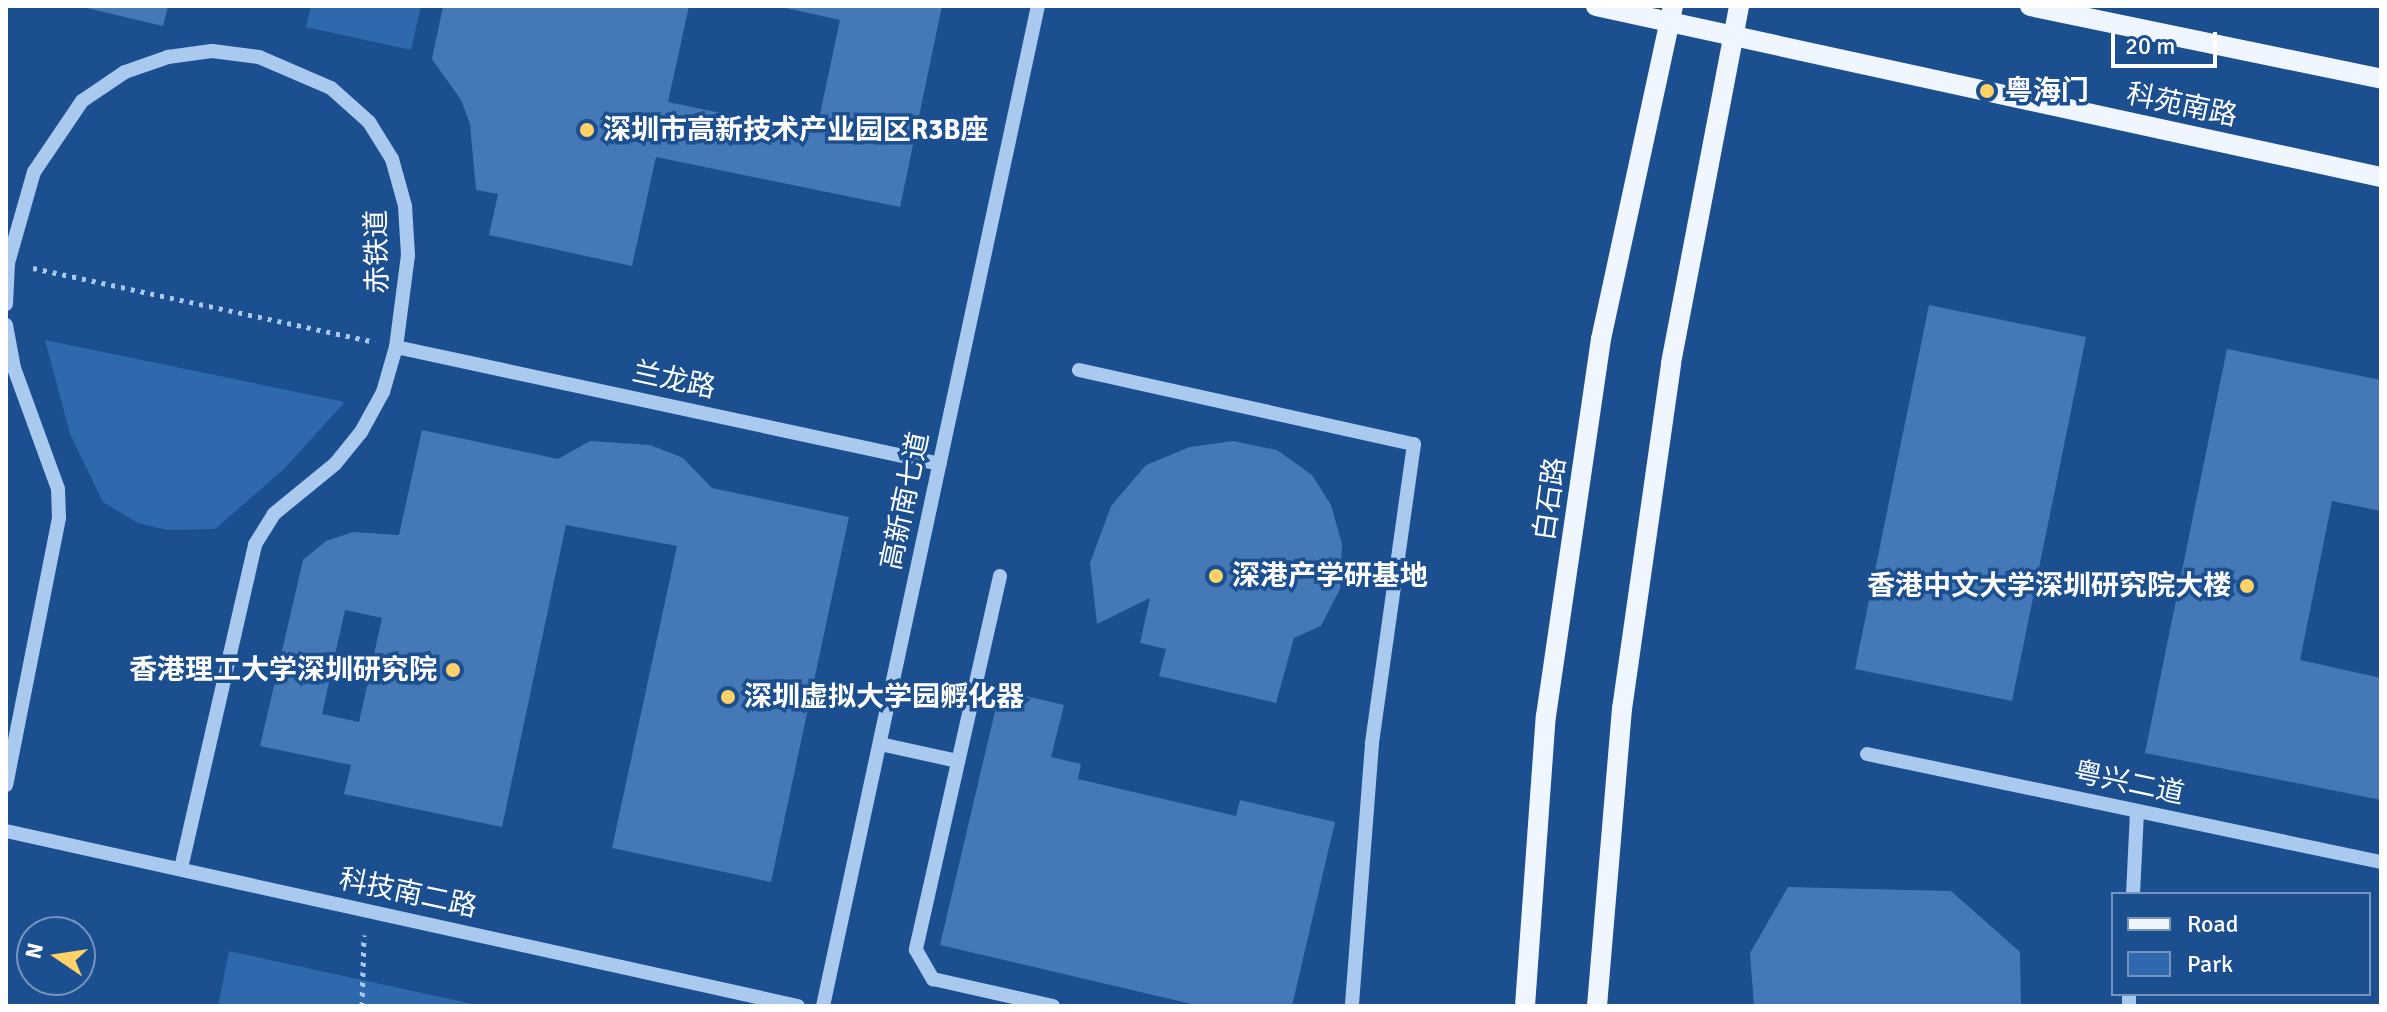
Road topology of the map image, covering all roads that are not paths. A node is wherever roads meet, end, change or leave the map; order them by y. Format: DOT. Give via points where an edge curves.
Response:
graph roads {
  1 [pos="1038,6"];
  2 [pos="1596,6"];
  3 [pos="1739,6"];
  4 [pos="2030,6"];
  5 [pos="1671,14"];
  6 [pos="1733,36"];
  7 [pos="2381,79"];
  8 [pos="2381,177"];
  9 [pos="7,263"];
  10 [pos="6,304"];
  11 [pos="6,325"];
  12 [pos="396,347"];
  13 [pos="1079,370"];
  14 [pos="940,464"];
  15 [pos="1000,576"];
  16 [pos="880,744"];
  17 [pos="1867,754"];
  18 [pos="958,761"];
  19 [pos="6,785"];
  20 [pos="2137,811"];
  21 [pos="6,831"];
  22 [pos="2381,862"];
  23 [pos="181,869"];
  24 [pos="2133,892"];
  25 [pos="798,1006"];
  26 [pos="823,1006"];
  27 [pos="1053,1006"];
  28 [pos="1352,1006"];
  29 [pos="1525,1006"];
  30 [pos="1597,1006"];
  1 -- 14 [label="street, 高新南七道"];
  2 -- 5 [label="main road, 科苑南路"];
  3 -- 6 [label="main road"];
  4 -- 7 [label="main road"];
  5 -- 6 [label="main road, 科苑南路"];
  5 -- 29 [label="main road, 白石路" via="1599,354 1546,716"];
  6 -- 8 [label="main road, 科苑南路"];
  6 -- 30 [label="main road" via="1671,363 1628,661"];
  9 -- 10 [label="street, 赤铁道"];
  9 -- 12 [label="street, 赤铁道" via="34,172 82,101 125,72 168,57 212,51 259,57 303,71 331,88 369,122 392,159 405,206 408,255"];
  11 -- 19 [label="street" via="14,368 58,489 59,518"];
  12 -- 14 [label="street, 兰龙路"];
  12 -- 23 [label="street, 赤铁道" via="383,392 361,432 335,464 274,514 255,545"];
  13 -- 28 [label="street" via="1414,444 1372,744"];
  14 -- 16 [label="street, 高新南七道"];
  15 -- 18 [label="street"];
  16 -- 18 [label="street"];
  16 -- 26 [label="street, 高新南七道"];
  17 -- 20 [label="street, 粤兴二道"];
  18 -- 27 [label="street" via="916,950 933,979"];
  20 -- 22 [label="street, 粤兴二道"];
  20 -- 24 [label="street"];
  21 -- 23 [label="street, 科技南二路"];
  23 -- 25 [label="street, 科技南二路"];
}
